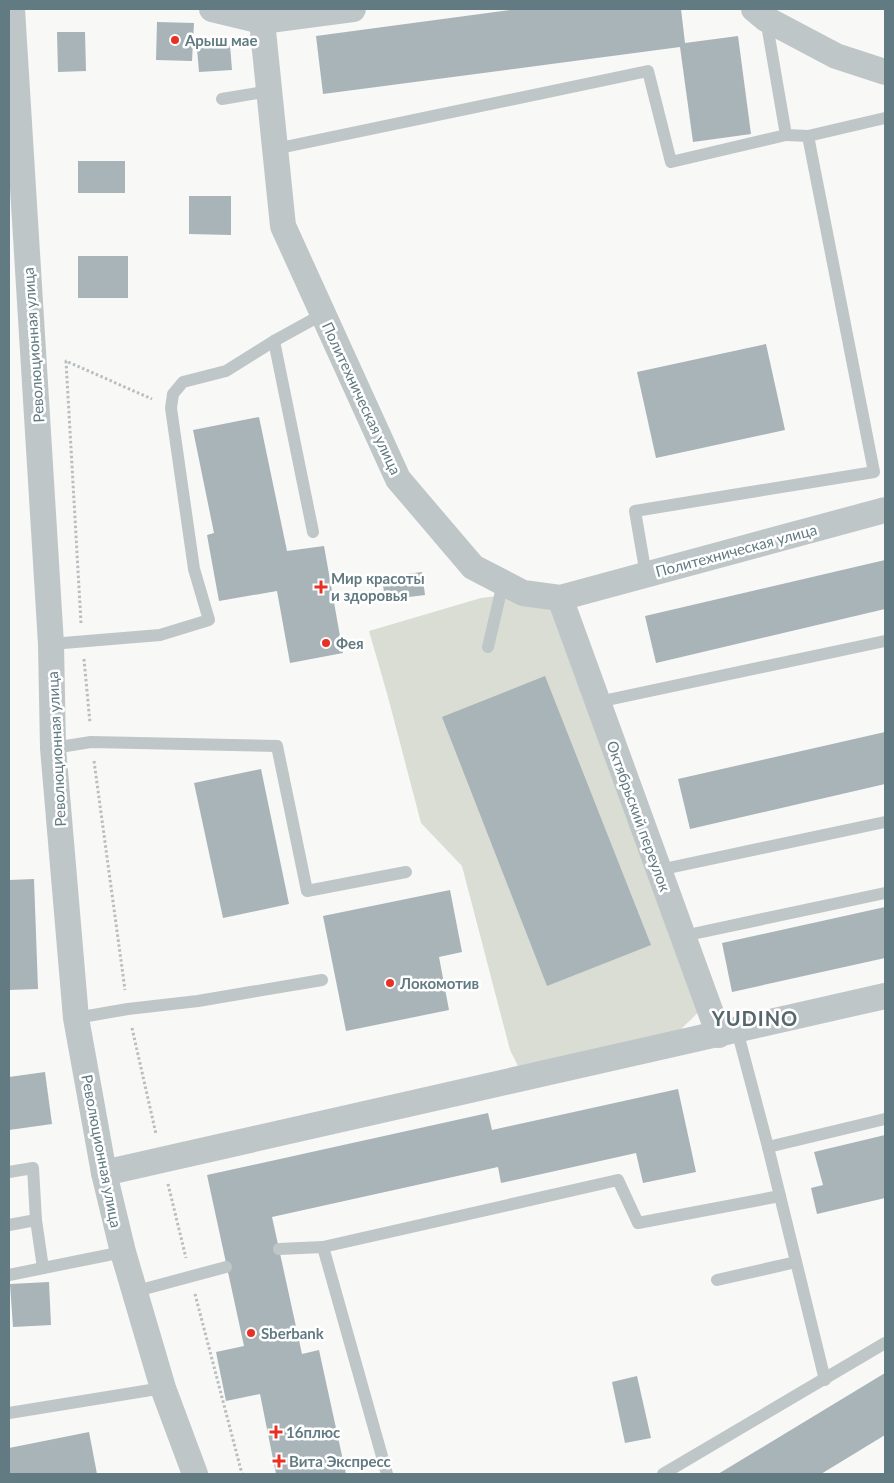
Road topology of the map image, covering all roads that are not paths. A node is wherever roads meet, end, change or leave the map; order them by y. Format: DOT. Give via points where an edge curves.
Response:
graph roads {
  1 [pos="12,9"];
  2 [pos="212,9"];
  3 [pos="353,9"];
  4 [pos="760,14"];
  5 [pos="271,15"];
  6 [pos="885,72"];
  7 [pos="269,91"];
  8 [pos="222,99"];
  9 [pos="885,118"];
  10 [pos="786,136"];
  11 [pos="808,136"];
  12 [pos="275,149"];
  13 [pos="324,314"];
  14 [pos="274,341"];
  15 [pos="885,510"];
  16 [pos="312,532"];
  17 [pos="646,574"];
  18 [pos="503,583"];
  19 [pos="560,598"];
  20 [pos="885,641"];
  21 [pos="51,644"];
  22 [pos="488,647"];
  23 [pos="598,702"];
  24 [pos="53,748"];
  25 [pos="885,822"];
  26 [pos="659,870"];
  27 [pos="406,872"];
  28 [pos="885,893"];
  29 [pos="683,936"];
  30 [pos="322,980"];
  31 [pos="885,996"];
  32 [pos="76,1018"];
  33 [pos="728,1032"];
  34 [pos="885,1118"];
  35 [pos="768,1147"];
  36 [pos="9,1172"];
  37 [pos="104,1173"];
  38 [pos="780,1196"];
  39 [pos="36,1220"];
  40 [pos="9,1225"];
  41 [pos="323,1246"];
  42 [pos="279,1248"];
  43 [pos="122,1252"];
  44 [pos="796,1262"];
  45 [pos="226,1267"];
  46 [pos="43,1268"];
  47 [pos="9,1275"];
  48 [pos="717,1280"];
  49 [pos="133,1292"];
  50 [pos="885,1343"];
  51 [pos="825,1380"];
  52 [pos="162,1388"];
  53 [pos="9,1413"];
  54 [pos="194,1474"];
  55 [pos="387,1474"];
  56 [pos="663,1474"];
  1 -- 21 [label="street, Революционная улица"];
  2 -- 5 [label="street"];
  3 -- 5 [label="street"];
  4 -- 6 [label="street" via="836,56"];
  4 -- 10 [label="lane"];
  5 -- 7 [label="street, Политехническая улица"];
  7 -- 8 [label="lane"];
  7 -- 12 [label="street, Политехническая улица"];
  9 -- 11 [label="lane"];
  10 -- 11 [label="lane"];
  10 -- 12 [label="lane" via="671,162 648,70"];
  11 -- 17 [label="lane" via="874,472 635,512"];
  12 -- 13 [label="street, Политехническая улица" via="283,226"];
  13 -- 14 [label="lane"];
  13 -- 18 [label="street, Политехническая улица" via="398,479 473,567"];
  14 -- 16 [label="lane"];
  14 -- 21 [label="lane" via="226,371 182,382 173,394 171,408 194,568 209,620 160,635"];
  15 -- 17 [label="street, Политехническая улица"];
  17 -- 19 [label="street, Политехническая улица"];
  18 -- 19 [label="street, Политехническая улица" via="523,593"];
  18 -- 22 [label="lane"];
  19 -- 23 [label="street, Октябрьский переулок"];
  20 -- 23 [label="lane"];
  21 -- 24 [label="street, Революционная улица"];
  23 -- 26 [label="street, Октябрьский переулок"];
  24 -- 27 [label="lane" via="91,742 277,746 308,891"];
  24 -- 32 [label="street, Революционная улица"];
  25 -- 26 [label="lane"];
  26 -- 29 [label="street, Октябрьский переулок"];
  28 -- 29 [label="lane"];
  29 -- 33 [label="street, Октябрьский переулок"];
  30 -- 32 [label="lane"];
  31 -- 33 [label="street"];
  32 -- 37 [label="street, Революционная улица"];
  33 -- 35 [label="lane"];
  33 -- 37 [label="street"];
  34 -- 35 [label="lane"];
  35 -- 38 [label="lane"];
  36 -- 39 [label="lane" via="33,1168"];
  37 -- 43 [label="street, Революционная улица"];
  38 -- 41 [label="lane" via="638,1223 618,1180"];
  38 -- 44 [label="lane"];
  39 -- 40 [label="lane"];
  39 -- 46 [label="lane"];
  41 -- 42 [label="lane"];
  41 -- 55 [label="lane"];
  43 -- 46 [label="lane"];
  43 -- 49 [label="street, Революционная улица"];
  44 -- 48 [label="lane"];
  44 -- 51 [label="lane"];
  45 -- 49 [label="lane"];
  46 -- 47 [label="lane"];
  49 -- 52 [label="street, Революционная улица"];
  50 -- 51 [label="lane"];
  51 -- 56 [label="lane"];
  52 -- 53 [label="lane"];
  52 -- 54 [label="street, Революционная улица"];
}
